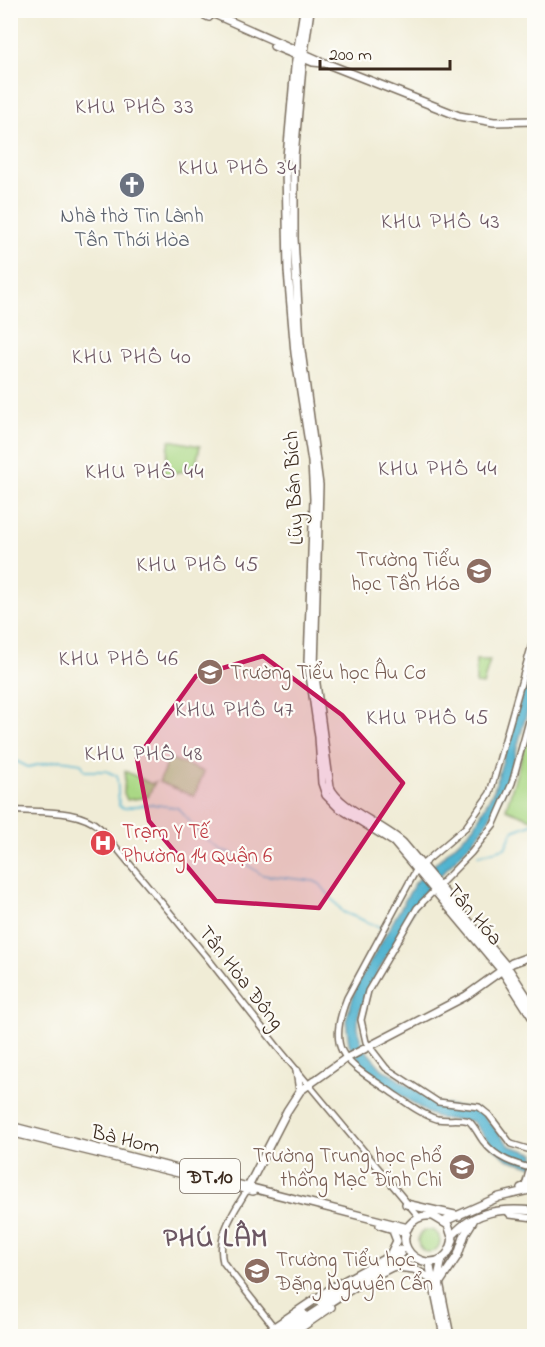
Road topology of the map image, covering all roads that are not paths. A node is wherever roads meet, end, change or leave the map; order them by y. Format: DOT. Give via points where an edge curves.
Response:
graph roads {
  1 [pos="194,10"];
  2 [pos="205,10"];
  3 [pos="304,10"];
  4 [pos="310,10"];
  5 [pos="302,40"];
  6 [pos="296,52"];
  7 [pos="314,59"];
  8 [pos="298,67"];
  9 [pos="534,121"];
  10 [pos="534,637"];
  11 [pos="534,703"];
  12 [pos="10,810"];
  13 [pos="420,869"];
  14 [pos="435,887"];
  15 [pos="534,955"];
  16 [pos="506,970"];
  17 [pos="534,1008"];
  18 [pos="534,1020"];
  19 [pos="368,1047"];
  20 [pos="345,1059"];
  21 [pos="297,1071"];
  22 [pos="309,1085"];
  23 [pos="300,1091"];
  24 [pos="10,1126"];
  25 [pos="10,1132"];
  26 [pos="534,1151"];
  27 [pos="533,1168"];
  28 [pos="530,1187"];
  29 [pos="248,1188"];
  30 [pos="406,1204"];
  31 [pos="505,1209"];
  32 [pos="534,1211"];
  33 [pos="459,1216"];
  34 [pos="419,1217"];
  35 [pos="477,1217"];
  36 [pos="534,1218"];
  37 [pos="445,1221"];
  38 [pos="392,1228"];
  39 [pos="407,1230"];
  40 [pos="453,1240"];
  41 [pos="411,1253"];
  42 [pos="390,1254"];
  43 [pos="442,1259"];
  44 [pos="429,1262"];
  45 [pos="396,1267"];
  46 [pos="431,1279"];
  47 [pos="440,1284"];
  48 [pos="278,1334"];
  49 [pos="261,1336"];
  50 [pos="270,1336"];
  51 [pos="290,1336"];
  52 [pos="444,1336"];
  53 [pos="450,1336"];
  1 -- 6 [label="main road"];
  2 -- 6 [label="main road"];
  3 -- 5 [label="main road, Lũy Bán Bích"];
  4 -- 5 [label="main road, Lũy Bán Bích"];
  5 -- 6 [label="main road, Lũy Bán Bích"];
  5 -- 6 [label="main road" via="295,44"];
  5 -- 7 [label="main road"];
  6 -- 7 [label="main road"];
  6 -- 8 [label="main road, Lũy Bán Bích"];
  6 -- 8 [label="main road"];
  7 -- 8 [label="main road"];
  7 -- 9 [label="main road" via="459,116 494,122"];
  8 -- 13 [label="main road, Lũy Bán Bích" via="293,168 295,268 300,343 319,484 314,669 330,787 346,806 395,835"];
  10 -- 13 [label="street" via="490,793 466,827"];
  11 -- 14 [label="street" via="512,783 494,824 471,853"];
  12 -- 21 [label="street, Tân Hòa Đông" via="72,816 97,825"];
  13 -- 14 [label="main road, Lũy Bán Bích"];
  13 -- 20 [label="street" via="344,1005 339,1041"];
  14 -- 16 [label="main road, Tân Hóa"];
  14 -- 19 [label="street" via="417,908 364,1000 361,1025"];
  15 -- 16 [label="main road" via="512,963"];
  16 -- 17 [label="main road, Tân Hóa"];
  16 -- 18 [label="main road, Tân Hóa"];
  16 -- 19 [label="main road" via="466,996"];
  19 -- 20 [label="main road"];
  19 -- 26 [label="street" via="386,1068 435,1100 479,1107 512,1144"];
  20 -- 22 [label="main road"];
  20 -- 27 [label="street" via="356,1070 430,1116 469,1121 500,1157"];
  21 -- 22 [label="street, Tân Hòa Đông"];
  21 -- 23 [label="main road"];
  22 -- 23 [label="main road"];
  22 -- 30 [label="street, Tân Hòa Đông"];
  23 -- 29 [label="main road"];
  24 -- 29 [label="main road, Bà Hom / ĐT.10"];
  25 -- 29 [label="main road, Bà Hom / ĐT.10"];
  27 -- 28 [label="main road"];
  28 -- 33 [label="main road"];
  29 -- 38 [label="main road, Bà Hom / ĐT.10"];
  29 -- 39 [label="main road, Bà Hom / ĐT.10"];
  29 -- 48 [label="street" via="221,1240 220,1251 223,1262"];
  30 -- 33 [label="main road"];
  30 -- 34 [label="street, Tân Hòa Đông"];
  31 -- 32 [label="main road"];
  31 -- 35 [label="main road"];
  31 -- 36 [label="street" via="510,1215"];
  33 -- 37 [label="main road"];
  34 -- 37 [label="main road" via="433,1216"];
  34 -- 39 [label="main road"];
  35 -- 40 [label="main road" via="455,1232"];
  35 -- 47 [label="main road"];
  37 -- 40 [label="main road"];
  38 -- 39 [label="main road, Bà Hom / ĐT.10"];
  38 -- 42 [label="main road" via="397,1241"];
  39 -- 41 [label="main road"];
  40 -- 43 [label="main road"];
  41 -- 42 [label="main road"];
  41 -- 44 [label="main road"];
  41 -- 45 [label="main road"];
  41 -- 48 [label="main road" via="321,1300"];
  42 -- 48 [label="main road" via="334,1286"];
  43 -- 44 [label="main road"];
  43 -- 47 [label="main road" via="438,1271"];
  44 -- 46 [label="main road"];
  45 -- 46 [label="main road" via="414,1269"];
  45 -- 51 [label="main road"];
  46 -- 52 [label="main road"];
  47 -- 53 [label="main road"];
  48 -- 49 [label="main road"];
  48 -- 50 [label="main road"];
}
